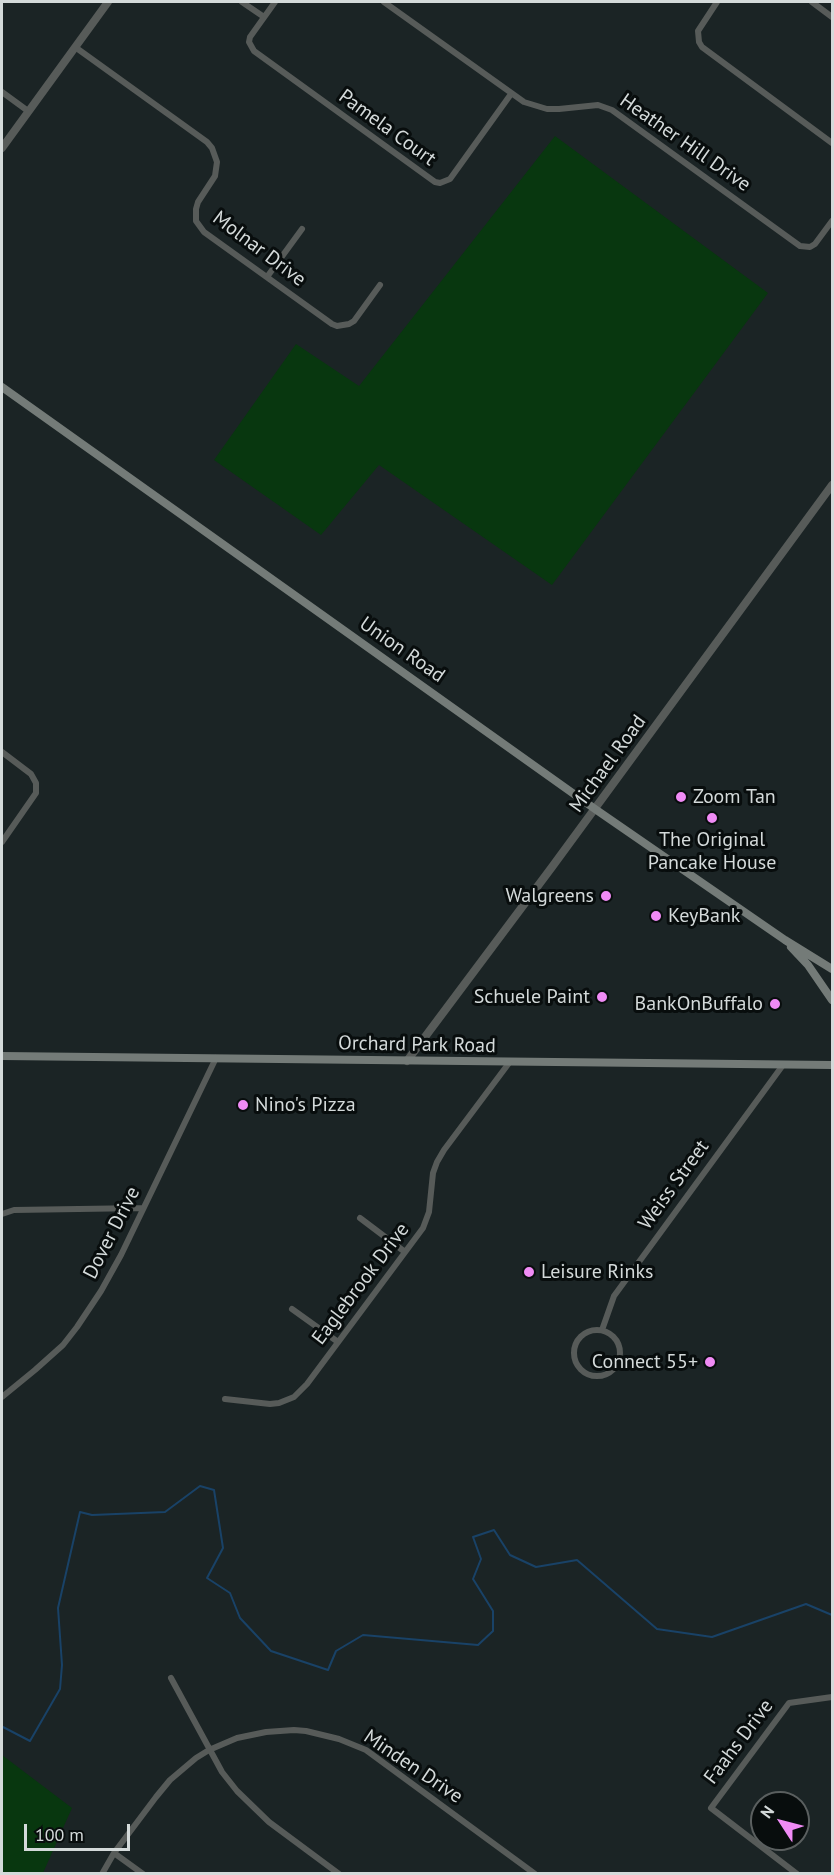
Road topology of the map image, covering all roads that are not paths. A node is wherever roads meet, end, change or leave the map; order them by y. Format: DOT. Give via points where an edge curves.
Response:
graph roads {
  1 [pos="108,2"];
  2 [pos="242,2"];
  3 [pos="275,2"];
  4 [pos="384,2"];
  5 [pos="717,2"];
  6 [pos="812,2"];
  7 [pos="264,17"];
  8 [pos="832,17"];
  9 [pos="75,47"];
  10 [pos="2,92"];
  11 [pos="511,94"];
  12 [pos="28,111"];
  13 [pos="832,142"];
  14 [pos="2,148"];
  15 [pos="832,221"];
  16 [pos="302,229"];
  17 [pos="267,277"];
  18 [pos="380,285"];
  19 [pos="2,387"];
  20 [pos="832,485"];
  21 [pos="2,752"];
  22 [pos="595,809"];
  23 [pos="2,842"];
  24 [pos="785,940"];
  25 [pos="832,969"];
  26 [pos="832,1000"];
  27 [pos="2,1056"];
  28 [pos="216,1058"];
  29 [pos="407,1061"];
  30 [pos="509,1063"];
  31 [pos="832,1063"];
  32 [pos="783,1065"];
  33 [pos="143,1208"];
  34 [pos="2,1214"];
  35 [pos="360,1218"];
  36 [pos="405,1252"];
  37 [pos="292,1309"];
  38 [pos="602,1330"];
  39 [pos="338,1342"];
  40 [pos="2,1397"];
  41 [pos="225,1399"];
  42 [pos="171,1678"];
  43 [pos="832,1697"];
  44 [pos="209,1750"];
  45 [pos="114,1853"];
  46 [pos="102,1874"];
  47 [pos="143,1874"];
  48 [pos="339,1874"];
  49 [pos="535,1874"];
  50 [pos="797,1874"];
  1 -- 9 [label="street"];
  2 -- 7 [label="street"];
  3 -- 7 [label="street"];
  4 -- 11 [label="street, Heather Hill Drive"];
  5 -- 13 [label="street" via="698,31 702,48"];
  6 -- 8 [label="street"];
  7 -- 11 [label="street, Pamela Court" via="250,37 254,51 435,182 450,178"];
  9 -- 12 [label="street"];
  9 -- 17 [label="street, Molnar Drive" via="212,148 217,170 198,202 196,221 204,232"];
  10 -- 12 [label="street"];
  11 -- 15 [label="street, Heather Hill Drive" via="547,109 605,106 800,246 815,244"];
  12 -- 14 [label="street"];
  16 -- 17 [label="street"];
  17 -- 18 [label="street, Molnar Drive" via="337,326 354,321"];
  19 -- 22 [label="main road, Union Road"];
  20 -- 22 [label="street, Michael Road"];
  21 -- 23 [label="street" via="31,774 36,783 36,794"];
  22 -- 24 [label="main road, Union Road"];
  22 -- 29 [label="street, Michael Road"];
  24 -- 25 [label="main road, Union Road"];
  24 -- 26 [label="main road, Union Road"];
  27 -- 28 [label="main road, Orchard Park Road"];
  28 -- 29 [label="main road, Orchard Park Road"];
  28 -- 33 [label="street, Dover Drive"];
  29 -- 30 [label="main road, Orchard Park Road"];
  30 -- 32 [label="main road, Orchard Park Road"];
  30 -- 36 [label="street, Eaglebrook Drive" via="441,1154 433,1173 427,1221"];
  31 -- 32 [label="main road, Orchard Park Road"];
  32 -- 38 [label="street, Weiss Street" via="614,1296"];
  33 -- 34 [label="street" via="14,1210"];
  33 -- 40 [label="street, Dover Drive" via="108,1279 77,1327 52,1355"];
  35 -- 36 [label="street"];
  36 -- 39 [label="street, Eaglebrook Drive"];
  37 -- 39 [label="street"];
  38 -- 38 [label="street" via="584,1334 574,1349 578,1366 593,1376 610,1373 620,1358 617,1340"];
  39 -- 41 [label="street, Eaglebrook Drive" via="307,1384 287,1401 270,1404"];
  42 -- 44 [label="street"];
  43 -- 50 [label="street, Faahs Drive" via="789,1703 711,1808"];
  44 -- 45 [label="street, Minden Drive" via="170,1780"];
  44 -- 48 [label="street" via="230,1784 249,1804"];
  44 -- 49 [label="street, Minden Drive" via="243,1737 283,1730 306,1731 352,1744 384,1762"];
  45 -- 46 [label="street, Minden Drive"];
  45 -- 47 [label="street"];
}
